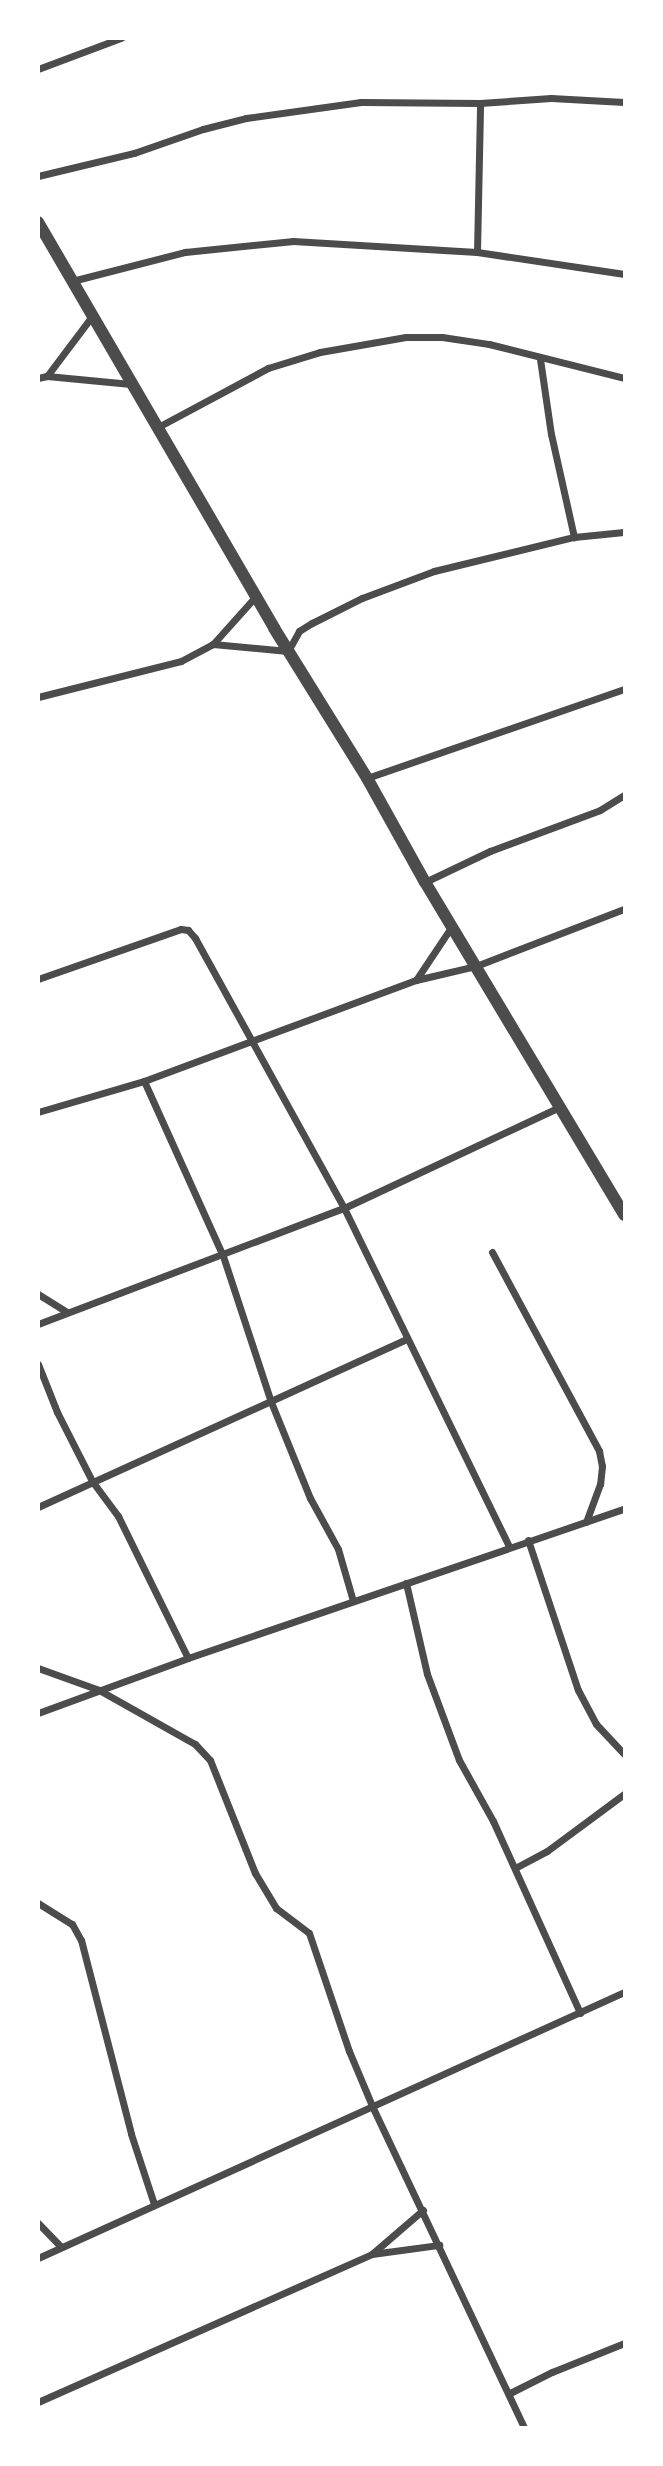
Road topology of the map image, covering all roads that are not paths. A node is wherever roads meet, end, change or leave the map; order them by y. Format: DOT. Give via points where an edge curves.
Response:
graph roads {
  1 [pos="121,38"];
  2 [pos="38,69"];
  3 [pos="625,102"];
  4 [pos="480,103"];
  5 [pos="38,176"];
  6 [pos="38,222"];
  7 [pos="477,252"];
  8 [pos="625,274"];
  9 [pos="71,281"];
  10 [pos="92,316"];
  11 [pos="540,359"];
  12 [pos="43,377"];
  13 [pos="625,378"];
  14 [pos="132,384"];
  15 [pos="158,427"];
  16 [pos="625,532"];
  17 [pos="574,537"];
  18 [pos="256,595"];
  19 [pos="213,643"];
  20 [pos="288,651"];
  21 [pos="625,689"];
  22 [pos="38,697"];
  23 [pos="367,778"];
  24 [pos="625,795"];
  25 [pos="425,882"];
  26 [pos="625,909"];
  27 [pos="452,926"];
  28 [pos="477,966"];
  29 [pos="38,979"];
  30 [pos="416,980"];
  31 [pos="253,1042"];
  32 [pos="144,1081"];
  33 [pos="560,1107"];
  34 [pos="38,1112"];
  35 [pos="344,1208"];
  36 [pos="625,1215"];
  37 [pos="492,1252"];
  38 [pos="223,1256"];
  39 [pos="38,1294"];
  40 [pos="67,1312"];
  41 [pos="38,1324"];
  42 [pos="406,1339"];
  43 [pos="38,1364"];
  44 [pos="271,1402"];
  45 [pos="92,1481"];
  46 [pos="38,1507"];
  47 [pos="625,1509"];
  48 [pos="586,1522"];
  49 [pos="528,1540"];
  50 [pos="509,1546"];
  51 [pos="406,1583"];
  52 [pos="353,1601"];
  53 [pos="188,1658"];
  54 [pos="38,1668"];
  55 [pos="99,1690"];
  56 [pos="38,1713"];
  57 [pos="625,1754"];
  58 [pos="625,1794"];
  59 [pos="515,1868"];
  60 [pos="38,1903"];
  61 [pos="625,1992"];
  62 [pos="580,2012"];
  63 [pos="373,2108"];
  64 [pos="154,2204"];
  65 [pos="422,2210"];
  66 [pos="38,2223"];
  67 [pos="439,2245"];
  68 [pos="61,2247"];
  69 [pos="372,2254"];
  70 [pos="38,2258"];
  71 [pos="625,2343"];
  72 [pos="510,2393"];
  73 [pos="38,2402"];
  74 [pos="524,2427"];
  1 -- 2 [label="street"];
  3 -- 4 [label="street" via="551,98"];
  4 -- 5 [label="street" via="361,102 246,118 134,153"];
  4 -- 7 [label="street"];
  6 -- 9 [label="street"];
  7 -- 8 [label="street"];
  7 -- 9 [label="street" via="293,241 185,252"];
  9 -- 10 [label="street"];
  10 -- 12 [label="street"];
  10 -- 14 [label="street"];
  11 -- 13 [label="street"];
  11 -- 15 [label="street" via="442,337 406,337 320,352 268,368"];
  11 -- 17 [label="street"];
  12 -- 14 [label="street"];
  14 -- 15 [label="street"];
  15 -- 18 [label="street"];
  16 -- 17 [label="street"];
  17 -- 20 [label="street" via="434,571 362,598 299,631"];
  18 -- 19 [label="street"];
  18 -- 20 [label="street"];
  19 -- 20 [label="street"];
  19 -- 22 [label="street" via="158,669"];
  20 -- 23 [label="street"];
  21 -- 23 [label="street"];
  23 -- 25 [label="street"];
  24 -- 25 [label="street" via="600,810 490,851"];
  25 -- 27 [label="street"];
  26 -- 28 [label="street"];
  27 -- 28 [label="street"];
  27 -- 30 [label="street"];
  28 -- 30 [label="street"];
  28 -- 33 [label="street"];
  29 -- 31 [label="street" via="188,930"];
  30 -- 31 [label="street"];
  31 -- 32 [label="street"];
  31 -- 35 [label="street"];
  32 -- 34 [label="street"];
  32 -- 38 [label="street"];
  33 -- 35 [label="street"];
  33 -- 36 [label="street"];
  35 -- 38 [label="street"];
  35 -- 42 [label="street"];
  37 -- 48 [label="street" via="599,1451 600,1484"];
  38 -- 40 [label="street"];
  38 -- 44 [label="street"];
  39 -- 40 [label="street"];
  40 -- 41 [label="street"];
  42 -- 44 [label="street"];
  42 -- 50 [label="street"];
  43 -- 45 [label="street"];
  44 -- 45 [label="street"];
  44 -- 52 [label="street" via="310,1497 338,1549"];
  45 -- 46 [label="street"];
  45 -- 53 [label="street" via="118,1517"];
  47 -- 48 [label="street"];
  48 -- 49 [label="street"];
  49 -- 50 [label="street"];
  49 -- 57 [label="street" via="578,1690 596,1724"];
  50 -- 51 [label="street"];
  51 -- 52 [label="street"];
  51 -- 59 [label="street" via="427,1674 459,1760"];
  52 -- 53 [label="street"];
  53 -- 55 [label="street"];
  54 -- 55 [label="street"];
  55 -- 56 [label="street"];
  55 -- 63 [label="street" via="195,1744 210,1760 255,1873 276,1908 309,1933 344,2040"];
  58 -- 59 [label="street" via="547,1851"];
  59 -- 62 [label="street"];
  60 -- 64 [label="street" via="72,1924 81,1940 131,2134"];
  61 -- 62 [label="street"];
  62 -- 63 [label="street"];
  63 -- 64 [label="street"];
  63 -- 65 [label="street"];
  64 -- 68 [label="street"];
  65 -- 67 [label="street"];
  65 -- 69 [label="street"];
  66 -- 68 [label="street"];
  67 -- 69 [label="street"];
  67 -- 72 [label="street"];
  68 -- 70 [label="street"];
  69 -- 73 [label="street"];
  71 -- 72 [label="street"];
  72 -- 74 [label="street"];
}
